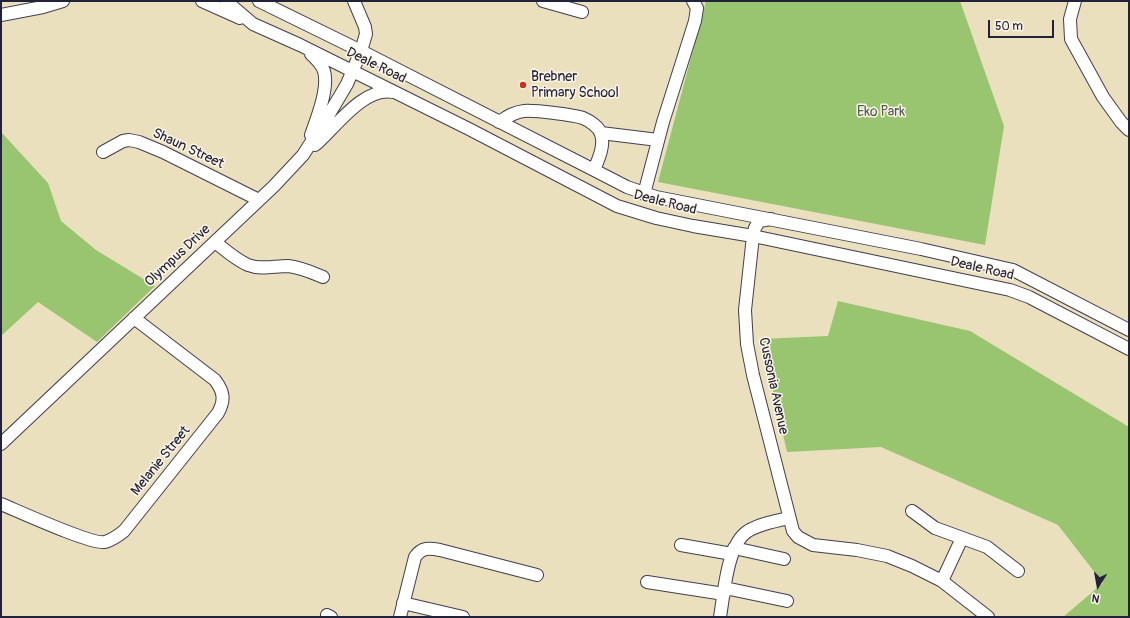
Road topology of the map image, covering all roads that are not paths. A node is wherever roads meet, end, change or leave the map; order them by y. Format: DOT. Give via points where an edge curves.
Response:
graph roads {
  1 [pos="63,1"];
  2 [pos="202,1"];
  3 [pos="226,1"];
  4 [pos="259,1"];
  5 [pos="354,1"];
  6 [pos="543,1"];
  7 [pos="693,1"];
  8 [pos="1075,1"];
  9 [pos="41,4"];
  10 [pos="582,12"];
  11 [pos="1,15"];
  12 [pos="253,24"];
  13 [pos="300,46"];
  14 [pos="361,52"];
  15 [pos="352,71"];
  16 [pos="423,106"];
  17 [pos="499,122"];
  18 [pos="1126,123"];
  19 [pos="601,133"];
  20 [pos="658,140"];
  21 [pos="541,144"];
  22 [pos="103,152"];
  23 [pos="303,155"];
  24 [pos="534,163"];
  25 [pos="594,170"];
  26 [pos="644,194"];
  27 [pos="259,200"];
  28 [pos="729,211"];
  29 [pos="772,219"];
  30 [pos="753,236"];
  31 [pos="215,242"];
  32 [pos="921,249"];
  33 [pos="917,270"];
  34 [pos="323,276"];
  35 [pos="134,318"];
  36 [pos="1129,330"];
  37 [pos="1129,348"];
  38 [pos="1,443"];
  39 [pos="1,504"];
  40 [pos="912,511"];
  41 [pos="789,518"];
  42 [pos="962,538"];
  43 [pos="681,545"];
  44 [pos="733,551"];
  45 [pos="784,559"];
  46 [pos="1018,571"];
  47 [pos="536,575"];
  48 [pos="942,581"];
  49 [pos="648,582"];
  50 [pos="724,591"];
  51 [pos="787,601"];
  52 [pos="404,603"];
  53 [pos="982,615"];
  54 [pos="400,617"];
  55 [pos="463,617"];
  56 [pos="720,617"];
  1 -- 9 [label="street"];
  2 -- 12 [label="street"];
  3 -- 12 [label="street, Deale Road"];
  4 -- 14 [label="street, Deale Road"];
  5 -- 14 [label="street, Olympus Drive" via="365,26 366,34"];
  6 -- 10 [label="street"];
  7 -- 20 [label="street" via="697,8 695,21"];
  8 -- 18 [label="street" via="1070,19 1071,39 1103,97"];
  9 -- 11 [label="street"];
  12 -- 13 [label="street, Deale Road"];
  13 -- 15 [label="street, Deale Road"];
  13 -- 23 [label="street" via="318,61 324,71 325,85 318,116"];
  14 -- 15 [label="street, Olympus Drive"];
  14 -- 17 [label="street, Deale Road"];
  15 -- 16 [label="street, Deale Road"];
  15 -- 23 [label="street, Olympus Drive" via="339,99"];
  16 -- 23 [label="street" via="394,93 376,93 358,104"];
  16 -- 24 [label="street, Deale Road"];
  17 -- 19 [label="street" via="516,112 542,112 583,118 594,124"];
  17 -- 21 [label="street, Deale Road"];
  19 -- 20 [label="street"];
  19 -- 25 [label="street" via="601,150"];
  20 -- 26 [label="street"];
  21 -- 24 [label="street"];
  21 -- 25 [label="street, Deale Road"];
  22 -- 27 [label="street, Shaun Street" via="123,141 139,142"];
  23 -- 27 [label="street, Olympus Drive"];
  24 -- 30 [label="street, Deale Road" via="617,206 637,213"];
  25 -- 26 [label="street, Deale Road"];
  26 -- 28 [label="street, Deale Road"];
  27 -- 31 [label="street, Olympus Drive"];
  28 -- 29 [label="street, Deale Road"];
  28 -- 30 [label="street" via="738,216"];
  29 -- 30 [label="street" via="759,221"];
  29 -- 32 [label="street, Deale Road"];
  30 -- 33 [label="street, Deale Road"];
  30 -- 41 [label="street, Cussonia Avenue" via="745,303 746,333 753,375"];
  31 -- 34 [label="street" via="248,265 266,268 296,267"];
  31 -- 35 [label="street, Olympus Drive"];
  32 -- 33 [label="street"];
  32 -- 36 [label="street, Deale Road" via="1013,270"];
  33 -- 37 [label="street, Deale Road" via="1010,290 1029,297"];
  35 -- 38 [label="street, Olympus Drive"];
  35 -- 39 [label="street, Melanie Street" via="215,380 224,396 218,413 124,531 109,540 101,542 81,537"];
  40 -- 42 [label="street" via="935,528"];
  41 -- 44 [label="street" via="755,527 741,536"];
  41 -- 48 [label="street, Cussonia Avenue" via="798,537 814,545 887,556"];
  42 -- 46 [label="street" via="987,547"];
  42 -- 48 [label="street"];
  43 -- 44 [label="street"];
  44 -- 45 [label="street"];
  44 -- 50 [label="street"];
  47 -- 52 [label="street" via="440,550 425,549 415,557"];
  48 -- 53 [label="street"];
  49 -- 50 [label="street"];
  50 -- 51 [label="street"];
  50 -- 56 [label="street"];
  52 -- 54 [label="street"];
  52 -- 55 [label="street"];
}
